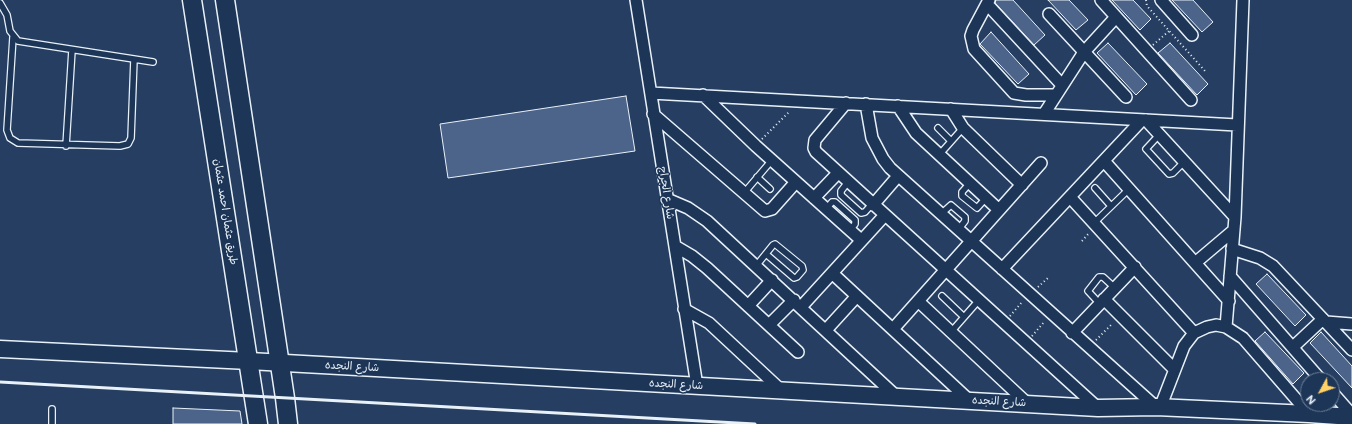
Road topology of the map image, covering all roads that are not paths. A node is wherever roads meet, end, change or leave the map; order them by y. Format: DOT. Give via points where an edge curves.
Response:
graph roads {
  1 [pos="192,0"];
  2 [pos="224,0"];
  3 [pos="636,0"];
  4 [pos="1101,0"];
  5 [pos="1161,0"];
  6 [pos="1243,0"];
  7 [pos="988,2"];
  8 [pos="0,3"];
  9 [pos="1049,14"];
  10 [pos="1116,17"];
  11 [pos="1192,35"];
  12 [pos="13,37"];
  13 [pos="72,50"];
  14 [pos="1084,52"];
  15 [pos="134,59"];
  16 [pos="153,62"];
  17 [pos="1062,86"];
  18 [pos="651,92"];
  19 [pos="703,95"];
  20 [pos="1055,95"];
  21 [pos="1126,97"];
  22 [pos="1191,100"];
  23 [pos="846,103"];
  24 [pos="866,104"];
  25 [pos="898,106"];
  26 [pos="951,109"];
  27 [pos="654,114"];
  28 [pos="1044,114"];
  29 [pos="1144,120"];
  30 [pos="1237,125"];
  31 [pos="938,128"];
  32 [pos="963,128"];
  33 [pos="1159,135"];
  34 [pos="951,141"];
  35 [pos="66,146"];
  36 [pos="939,155"];
  37 [pos="772,160"];
  38 [pos="1104,161"];
  39 [pos="1184,162"];
  40 [pos="1041,164"];
  41 [pos="838,173"];
  42 [pos="898,176"];
  43 [pos="757,177"];
  44 [pos="796,182"];
  45 [pos="1022,185"];
  46 [pos="1095,188"];
  47 [pos="770,189"];
  48 [pos="1129,189"];
  49 [pos="744,193"];
  50 [pos="1070,197"];
  51 [pos="814,198"];
  52 [pos="667,199"];
  53 [pos="873,204"];
  54 [pos="1111,206"];
  55 [pos="999,210"];
  56 [pos="884,215"];
  57 [pos="1235,217"];
  58 [pos="1094,223"];
  59 [pos="1234,230"];
  60 [pos="861,240"];
  61 [pos="972,242"];
  62 [pos="675,246"];
  63 [pos="1232,249"];
  64 [pos="766,254"];
  65 [pos="1195,263"];
  66 [pos="756,266"];
  67 [pos="1135,267"];
  68 [pos="946,270"];
  69 [pos="1002,270"];
  70 [pos="832,273"];
  71 [pos="1230,276"];
  72 [pos="772,280"];
  73 [pos="1115,288"];
  74 [pos="857,296"];
  75 [pos="942,296"];
  76 [pos="979,300"];
  77 [pos="1228,300"];
  78 [pos="918,301"];
  79 [pos="1102,301"];
  80 [pos="797,303"];
  81 [pos="748,306"];
  82 [pos="684,309"];
  83 [pos="964,317"];
  84 [pos="1325,321"];
  85 [pos="1352,324"];
  86 [pos="769,325"];
  87 [pos="1226,327"];
  88 [pos="893,329"];
  89 [pos="826,330"];
  90 [pos="951,332"];
  91 [pos="1072,333"];
  92 [pos="1194,333"];
  93 [pos="1292,347"];
  94 [pos="0,349"];
  95 [pos="1352,350"];
  96 [pos="798,352"];
  97 [pos="249,361"];
  98 [pos="279,363"];
  99 [pos="1174,369"];
  100 [pos="1315,372"];
  101 [pos="697,386"];
  102 [pos="781,390"];
  103 [pos="897,397"];
  104 [pos="970,401"];
  105 [pos="1340,402"];
  106 [pos="1028,404"];
  107 [pos="1098,408"];
  108 [pos="1158,408"];
  109 [pos="52,409"];
  110 [pos="1309,414"];
  111 [pos="1352,416"];
  112 [pos="52,424"];
  113 [pos="258,424"];
  114 [pos="288,424"];
  1 -- 97 [label="main road, طريق عثمان احمد عثمان"];
  2 -- 98 [label="main road"];
  3 -- 18 [label="street, شارع الجراج"];
  4 -- 10 [label="street"];
  5 -- 11 [label="street"];
  6 -- 30 [label="street"];
  7 -- 17 [label="street"];
  7 -- 20 [label="street" via="971,36 974,48 1014,93"];
  8 -- 12 [label="lane" via="7,15"];
  9 -- 14 [label="street"];
  10 -- 14 [label="street"];
  10 -- 22 [label="street"];
  12 -- 13 [label="lane" via="25,43"];
  12 -- 35 [label="lane" via="8,134 13,142"];
  13 -- 15 [label="lane"];
  13 -- 35 [label="lane"];
  14 -- 17 [label="street"];
  14 -- 21 [label="street"];
  15 -- 16 [label="lane"];
  15 -- 35 [label="lane" via="130,141 124,146"];
  17 -- 20 [label="street"];
  18 -- 19 [label="street"];
  18 -- 27 [label="street, شارع الجراج"];
  19 -- 23 [label="street"];
  19 -- 37 [label="street"];
  20 -- 28 [label="street"];
  23 -- 24 [label="street"];
  23 -- 41 [label="street" via="814,144 816,152"];
  24 -- 25 [label="street"];
  24 -- 42 [label="street" via="872,138 883,159"];
  25 -- 26 [label="street"];
  25 -- 36 [label="street" via="916,133"];
  26 -- 28 [label="street"];
  26 -- 32 [label="street"];
  27 -- 49 [label="street"];
  27 -- 52 [label="street, شارع الجراج"];
  28 -- 29 [label="street"];
  29 -- 30 [label="street"];
  29 -- 33 [label="street"];
  29 -- 38 [label="street"];
  30 -- 57 [label="street"];
  31 -- 34 [label="lane"];
  32 -- 34 [label="lane"];
  32 -- 45 [label="street"];
  33 -- 39 [label="street"];
  33 -- 39 [label="lane" via="1146,149 1169,174"];
  34 -- 36 [label="lane"];
  36 -- 55 [label="street"];
  37 -- 43 [label="lane"];
  37 -- 44 [label="street"];
  38 -- 48 [label="street"];
  38 -- 50 [label="street"];
  39 -- 57 [label="street"];
  40 -- 45 [label="street"];
  41 -- 51 [label="street"];
  41 -- 53 [label="street"];
  42 -- 53 [label="street"];
  42 -- 61 [label="street"];
  43 -- 47 [label="lane"];
  43 -- 49 [label="lane"];
  44 -- 49 [label="street" via="769,211 762,209"];
  44 -- 51 [label="street"];
  45 -- 55 [label="street"];
  46 -- 54 [label="lane"];
  48 -- 54 [label="lane"];
  48 -- 65 [label="street"];
  50 -- 58 [label="street"];
  50 -- 69 [label="street"];
  51 -- 60 [label="street"];
  52 -- 62 [label="street, شارع الجراج"];
  52 -- 66 [label="street" via="698,214"];
  53 -- 56 [label="street"];
  54 -- 58 [label="lane"];
  55 -- 61 [label="street"];
  56 -- 60 [label="street"];
  56 -- 68 [label="street"];
  57 -- 59 [label="street"];
  58 -- 67 [label="street"];
  59 -- 63 [label="street"];
  59 -- 65 [label="street"];
  60 -- 70 [label="street"];
  61 -- 68 [label="street"];
  61 -- 69 [label="street"];
  62 -- 81 [label="street" via="700,262"];
  62 -- 82 [label="street, شارع الجراج"];
  63 -- 71 [label="street"];
  63 -- 84 [label="street" via="1260,258 1273,266"];
  64 -- 64 [label="lane" via="776,244 802,266 803,270 794,278"];
  64 -- 66 [label="lane"];
  65 -- 77 [label="street"];
  66 -- 72 [label="street"];
  67 -- 73 [label="street"];
  67 -- 92 [label="street"];
  68 -- 76 [label="street"];
  68 -- 78 [label="street"];
  69 -- 91 [label="street"];
  70 -- 74 [label="street"];
  70 -- 80 [label="street"];
  71 -- 77 [label="street"];
  71 -- 93 [label="street"];
  72 -- 80 [label="street"];
  72 -- 81 [label="street"];
  73 -- 79 [label="street"];
  73 -- 79 [label="lane" via="1103,277 1099,277 1088,291"];
  74 -- 88 [label="street"];
  74 -- 89 [label="street"];
  75 -- 83 [label="lane"];
  76 -- 83 [label="lane"];
  76 -- 107 [label="street"];
  77 -- 87 [label="street"];
  78 -- 88 [label="street"];
  78 -- 90 [label="street"];
  79 -- 91 [label="street"];
  79 -- 99 [label="street" via="1120,315"];
  80 -- 86 [label="street"];
  80 -- 89 [label="street"];
  81 -- 86 [label="street"];
  82 -- 101 [label="street, شارع الجراج"];
  82 -- 102 [label="street" via="709,323"];
  83 -- 90 [label="lane"];
  84 -- 85 [label="street"];
  84 -- 93 [label="street"];
  84 -- 95 [label="street"];
  86 -- 96 [label="street"];
  87 -- 92 [label="street" via="1216,325"];
  87 -- 110 [label="street" via="1243,338"];
  88 -- 104 [label="street"];
  89 -- 103 [label="street"];
  90 -- 106 [label="street"];
  91 -- 108 [label="street"];
  92 -- 99 [label="street" via="1184,346"];
  93 -- 100 [label="street"];
  94 -- 97 [label="street, شارع النجده"];
  97 -- 98 [label="street, شارع النجده"];
  97 -- 113 [label="main road, طريق عثمان احمد عثمان"];
  98 -- 101 [label="street, شارع النجده"];
  98 -- 114 [label="main road"];
  99 -- 108 [label="street"];
  101 -- 102 [label="street, شارع النجده"];
  102 -- 103 [label="street, شارع النجده"];
  103 -- 104 [label="street, شارع النجده"];
  104 -- 106 [label="street, شارع النجده"];
  105 -- 111 [label="street"];
  106 -- 107 [label="street, شارع النجده"];
  107 -- 108 [label="street, شارع النجده"];
  108 -- 110 [label="street, شارع النجده"];
  109 -- 112 [label="lane"];
  110 -- 111 [label="street, شارع النجده"];
}
